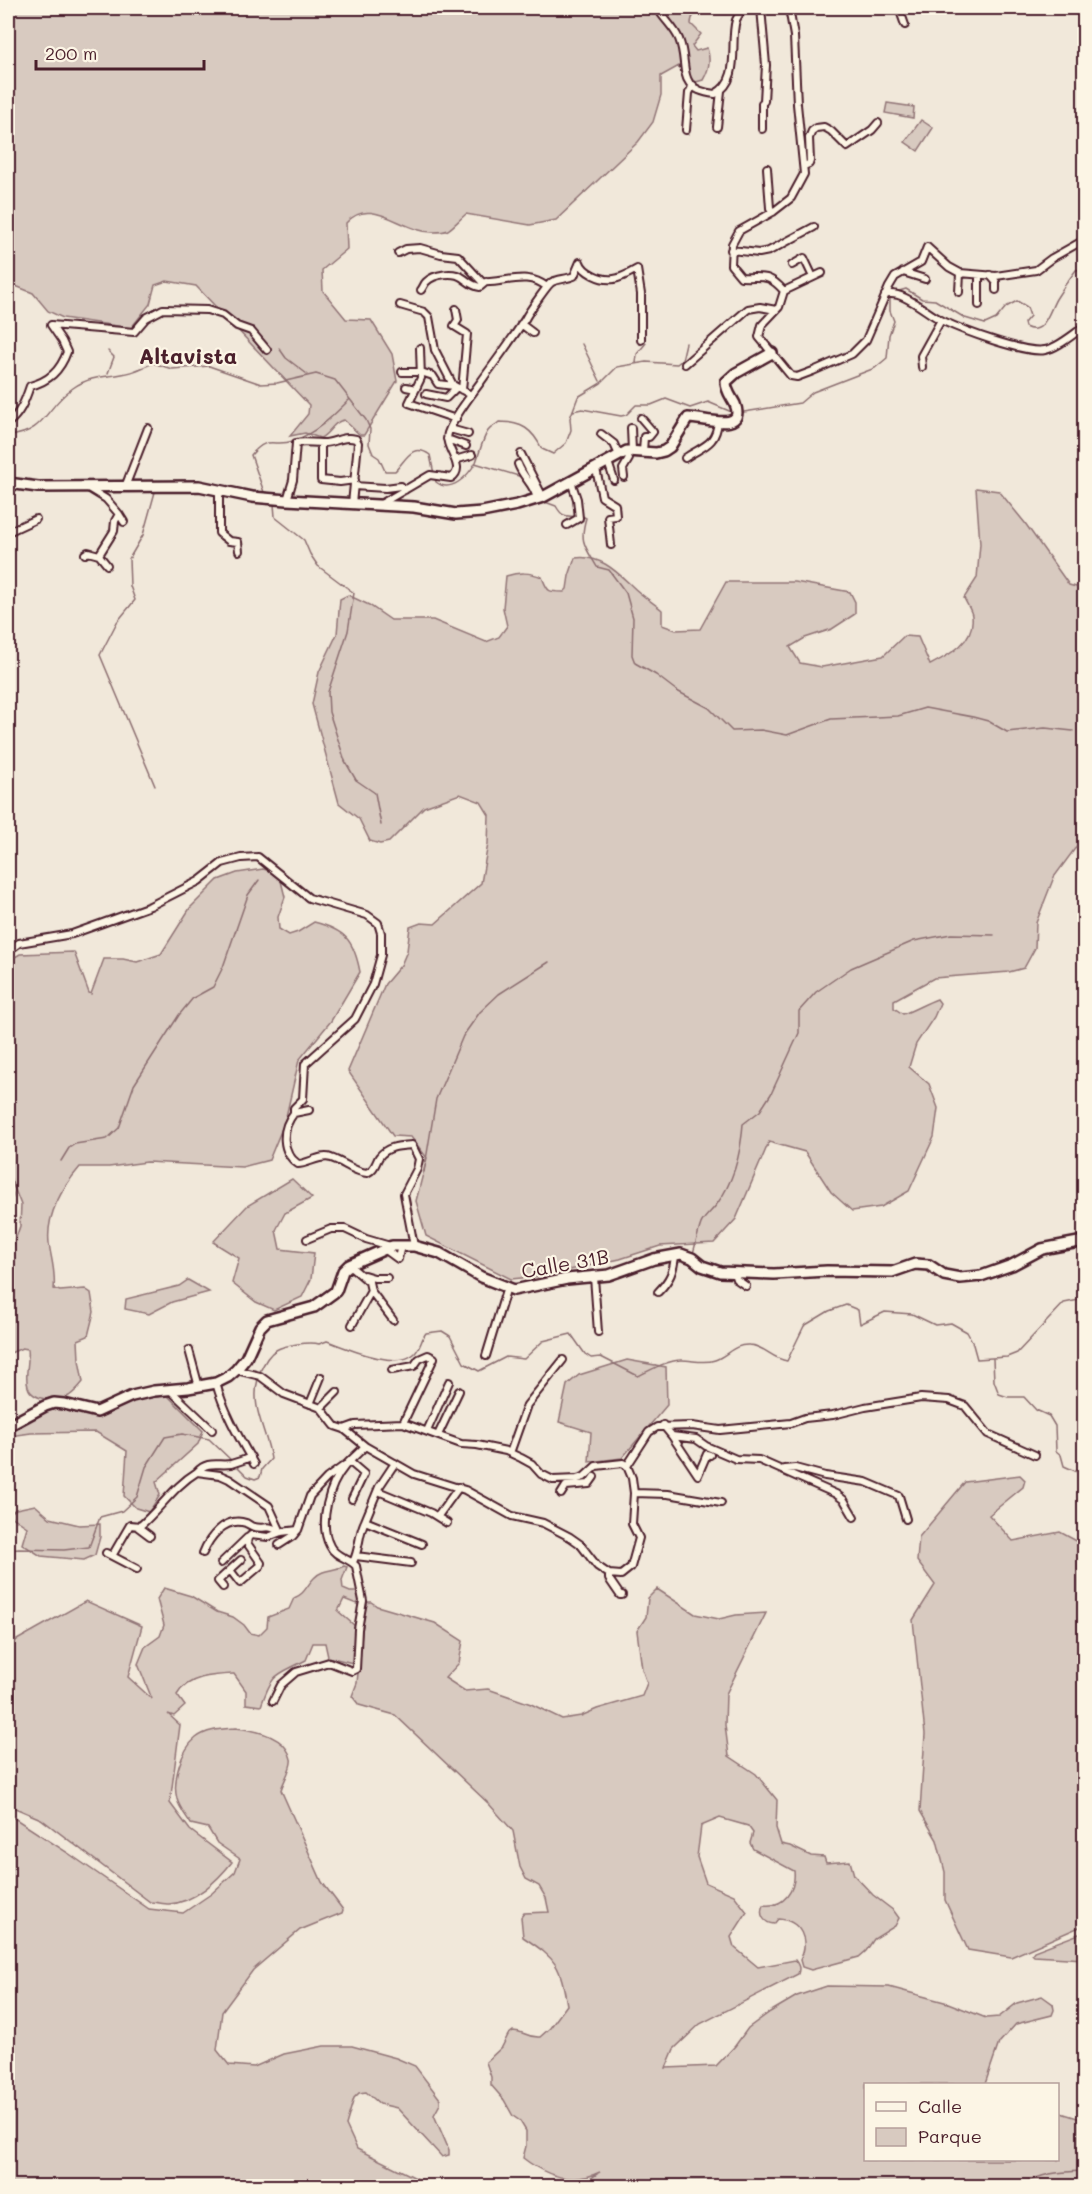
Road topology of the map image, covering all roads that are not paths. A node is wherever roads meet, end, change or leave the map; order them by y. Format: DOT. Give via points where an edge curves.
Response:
graph roads {
  1 [pos="659,8"];
  2 [pos="743,8"];
  3 [pos="761,8"];
  4 [pos="789,8"];
  5 [pos="899,8"];
  6 [pos="905,25"];
  7 [pos="693,85"];
  8 [pos="721,92"];
  9 [pos="878,123"];
  10 [pos="717,127"];
  11 [pos="762,129"];
  12 [pos="686,130"];
  13 [pos="804,166"];
  14 [pos="767,168"];
  15 [pos="773,212"];
  16 [pos="814,227"];
  17 [pos="1084,240"];
  18 [pos="731,250"];
  19 [pos="398,253"];
  20 [pos="792,265"];
  21 [pos="903,272"];
  22 [pos="822,273"];
  23 [pos="960,273"];
  24 [pos="979,275"];
  25 [pos="813,277"];
  26 [pos="992,277"];
  27 [pos="925,279"];
  28 [pos="1004,281"];
  29 [pos="486,282"];
  30 [pos="547,287"];
  31 [pos="421,290"];
  32 [pos="996,290"];
  33 [pos="784,291"];
  34 [pos="959,292"];
  35 [pos="885,295"];
  36 [pos="979,304"];
  37 [pos="400,305"];
  38 [pos="456,309"];
  39 [pos="776,310"];
  40 [pos="941,320"];
  41 [pos="521,324"];
  42 [pos="1084,327"];
  43 [pos="533,333"];
  44 [pos="641,340"];
  45 [pos="420,348"];
  46 [pos="267,350"];
  47 [pos="772,353"];
  48 [pos="685,364"];
  49 [pos="922,367"];
  50 [pos="402,372"];
  51 [pos="421,372"];
  52 [pos="406,387"];
  53 [pos="457,388"];
  54 [pos="416,389"];
  55 [pos="426,394"];
  56 [pos="471,395"];
  57 [pos="641,418"];
  58 [pos="456,419"];
  59 [pos="718,421"];
  60 [pos="8,423"];
  61 [pos="148,428"];
  62 [pos="631,428"];
  63 [pos="450,429"];
  64 [pos="468,434"];
  65 [pos="601,434"];
  66 [pos="447,439"];
  67 [pos="321,443"];
  68 [pos="466,446"];
  69 [pos="643,452"];
  70 [pos="626,453"];
  71 [pos="472,454"];
  72 [pos="521,454"];
  73 [pos="685,458"];
  74 [pos="455,460"];
  75 [pos="608,462"];
  76 [pos="518,464"];
  77 [pos="596,469"];
  78 [pos="624,477"];
  79 [pos="614,480"];
  80 [pos="571,481"];
  81 [pos="8,483"];
  82 [pos="355,483"];
  83 [pos="88,487"];
  84 [pos="125,487"];
  85 [pos="219,490"];
  86 [pos="405,490"];
  87 [pos="540,499"];
  88 [pos="287,500"];
  89 [pos="352,504"];
  90 [pos="378,506"];
  91 [pos="119,514"];
  92 [pos="36,519"];
  93 [pos="124,522"];
  94 [pos="567,525"];
  95 [pos="8,532"];
  96 [pos="611,545"];
  97 [pos="239,551"];
  98 [pos="85,554"];
  99 [pos="99,555"];
  100 [pos="107,565"];
  101 [pos="8,951"];
  102 [pos="309,1110"];
  103 [pos="294,1113"];
  104 [pos="307,1239"];
  105 [pos="1084,1241"];
  106 [pos="414,1246"];
  107 [pos="387,1247"];
  108 [pos="675,1254"];
  109 [pos="349,1265"];
  110 [pos="734,1273"];
  111 [pos="361,1274"];
  112 [pos="594,1277"];
  113 [pos="387,1278"];
  114 [pos="746,1286"];
  115 [pos="507,1287"];
  116 [pos="371,1291"];
  117 [pos="658,1292"];
  118 [pos="393,1320"];
  119 [pos="351,1325"];
  120 [pos="598,1332"];
  121 [pos="189,1350"];
  122 [pos="486,1356"];
  123 [pos="563,1360"];
  124 [pos="392,1370"];
  125 [pos="236,1371"];
  126 [pos="321,1377"];
  127 [pos="449,1382"];
  128 [pos="216,1383"];
  129 [pos="198,1387"];
  130 [pos="170,1390"];
  131 [pos="459,1391"];
  132 [pos="337,1392"];
  133 [pos="310,1404"];
  134 [pos="321,1408"];
  135 [pos="403,1424"];
  136 [pos="663,1425"];
  137 [pos="8,1426"];
  138 [pos="344,1429"];
  139 [pos="212,1430"];
  140 [pos="427,1431"];
  141 [pos="438,1435"];
  142 [pos="672,1436"];
  143 [pos="365,1446"];
  144 [pos="510,1453"];
  145 [pos="710,1455"];
  146 [pos="1035,1455"];
  147 [pos="251,1457"];
  148 [pos="395,1463"];
  149 [pos="254,1464"];
  150 [pos="348,1464"];
  151 [pos="627,1466"];
  152 [pos="782,1469"];
  153 [pos="197,1472"];
  154 [pos="594,1477"];
  155 [pos="459,1487"];
  156 [pos="378,1491"];
  157 [pos="634,1493"];
  158 [pos="561,1494"];
  159 [pos="352,1499"];
  160 [pos="722,1503"];
  161 [pos="438,1516"];
  162 [pos="854,1517"];
  163 [pos="906,1519"];
  164 [pos="365,1521"];
  165 [pos="447,1523"];
  166 [pos="138,1527"];
  167 [pos="297,1531"];
  168 [pos="281,1532"];
  169 [pos="150,1536"];
  170 [pos="248,1538"];
  171 [pos="422,1544"];
  172 [pos="279,1545"];
  173 [pos="203,1553"];
  174 [pos="355,1559"];
  175 [pos="241,1560"];
  176 [pos="221,1563"];
  177 [pos="411,1563"];
  178 [pos="137,1569"];
  179 [pos="230,1570"];
  180 [pos="609,1574"];
  181 [pos="222,1587"];
  182 [pos="622,1595"];
  183 [pos="273,1701"];
  1 -- 7 [label="street" via="678,37 686,79"];
  2 -- 8 [label="street" via="736,20 733,64"];
  3 -- 11 [label="street" via="766,65"];
  4 -- 13 [label="street"];
  5 -- 6 [label="street"];
  7 -- 8 [label="street" via="705,93"];
  7 -- 12 [label="street"];
  8 -- 10 [label="street"];
  9 -- 13 [label="street" via="847,147 828,129 814,129 809,138 810,161"];
  13 -- 15 [label="street" via="803,179 791,198"];
  14 -- 15 [label="street"];
  15 -- 18 [label="street" via="739,231"];
  16 -- 18 [label="street" via="769,251"];
  17 -- 26 [label="street" via="1036,270"];
  18 -- 33 [label="street" via="731,265 741,277 769,278"];
  19 -- 29 [label="street" via="420,248 458,256 476,277"];
  20 -- 25 [label="street" via="804,258"];
  21 -- 23 [label="street" via="921,262 927,247"];
  21 -- 27 [label="street"];
  21 -- 35 [label="street"];
  22 -- 25 [label="street"];
  23 -- 24 [label="street"];
  23 -- 34 [label="street"];
  24 -- 26 [label="street"];
  24 -- 36 [label="street"];
  25 -- 33 [label="street"];
  26 -- 28 [label="street"];
  26 -- 32 [label="street"];
  29 -- 30 [label="street" via="517,278"];
  29 -- 31 [label="street" via="480,287 461,276 443,275 427,281"];
  30 -- 41 [label="street"];
  30 -- 44 [label="street" via="574,276 580,262 590,273 605,279 637,269"];
  33 -- 39 [label="street"];
  35 -- 40 [label="street" via="892,293 914,302"];
  35 -- 47 [label="street" via="866,340 845,358 794,377"];
  37 -- 53 [label="street" via="429,317 435,351"];
  38 -- 53 [label="street" via="458,320 454,326 466,334"];
  39 -- 47 [label="street" via="759,332"];
  39 -- 48 [label="street" via="747,309"];
  40 -- 42 [label="street" via="995,341 1044,350"];
  40 -- 49 [label="street" via="921,356"];
  41 -- 43 [label="street"];
  41 -- 56 [label="street"];
  45 -- 51 [label="street"];
  46 -- 60 [label="street" via="251,332 207,310 163,309 146,318 134,332 51,325 67,352 64,362 48,380 30,386 22,408"];
  47 -- 59 [label="street" via="726,382 737,416 730,422"];
  50 -- 51 [label="street"];
  51 -- 53 [label="street" via="434,376 438,384"];
  51 -- 54 [label="street"];
  52 -- 54 [label="street"];
  53 -- 55 [label="street" via="446,398"];
  53 -- 56 [label="street"];
  54 -- 58 [label="street" via="410,403"];
  56 -- 58 [label="street"];
  57 -- 69 [label="street" via="653,432 644,437"];
  58 -- 63 [label="street"];
  59 -- 69 [label="street" via="688,418 670,447 656,453"];
  59 -- 73 [label="street" via="718,432 711,443"];
  61 -- 84 [label="street"];
  62 -- 70 [label="street"];
  63 -- 64 [label="street"];
  63 -- 66 [label="street"];
  65 -- 70 [label="street"];
  66 -- 68 [label="street"];
  66 -- 74 [label="street"];
  67 -- 82 [label="street" via="321,480"];
  67 -- 82 [label="street" via="356,439"];
  67 -- 88 [label="street" via="294,444 293,480"];
  69 -- 70 [label="street"];
  70 -- 75 [label="street"];
  70 -- 78 [label="street" via="629,459 623,469"];
  71 -- 74 [label="street"];
  72 -- 87 [label="street"];
  74 -- 86 [label="street" via="458,469 454,477 430,475"];
  75 -- 77 [label="street"];
  75 -- 79 [label="street"];
  76 -- 87 [label="street"];
  77 -- 80 [label="street"];
  77 -- 96 [label="street" via="602,497 615,505 616,516 608,517"];
  80 -- 87 [label="street"];
  80 -- 94 [label="street" via="579,518"];
  81 -- 83 [label="street"];
  82 -- 86 [label="street" via="359,488 401,486"];
  82 -- 89 [label="street"];
  83 -- 84 [label="street"];
  83 -- 91 [label="street"];
  84 -- 85 [label="street" via="199,486"];
  85 -- 88 [label="street"];
  85 -- 97 [label="street" via="219,533 228,541 238,542"];
  86 -- 90 [label="street"];
  87 -- 90 [label="street" via="456,514"];
  88 -- 89 [label="street"];
  89 -- 90 [label="street"];
  91 -- 93 [label="street"];
  91 -- 99 [label="street" via="109,542"];
  92 -- 95 [label="street"];
  98 -- 99 [label="street"];
  99 -- 100 [label="street"];
  101 -- 103 [label="street" via="19,943 72,934 150,906 199,881 222,863 241,858 258,857 309,898 367,915 378,923 381,933 381,955 373,984 355,1019 305,1064 303,1099"];
  102 -- 103 [label="street"];
  103 -- 106 [label="street" via="284,1141 291,1159 298,1164 327,1157 367,1173 386,1150 412,1145 419,1159 404,1194"];
  104 -- 107 [label="street" via="332,1229 345,1229"];
  105 -- 110 [label="street" via="1042,1249 981,1276 960,1278 915,1264 892,1272"];
  106 -- 107 [label="street, Calle 31B"];
  106 -- 115 [label="street, Calle 31B" via="440,1253"];
  107 -- 109 [label="street, Calle 31B"];
  108 -- 110 [label="street" via="692,1258 713,1271"];
  108 -- 112 [label="street, Calle 31B"];
  108 -- 117 [label="street" via="674,1271"];
  109 -- 111 [label="street"];
  109 -- 125 [label="street" via="336,1291 314,1307 267,1320"];
  110 -- 114 [label="street" via="735,1279"];
  111 -- 113 [label="street"];
  111 -- 116 [label="street"];
  112 -- 115 [label="street, Calle 31B" via="525,1289"];
  112 -- 120 [label="street"];
  115 -- 122 [label="street"];
  116 -- 118 [label="street"];
  116 -- 119 [label="street"];
  121 -- 129 [label="street"];
  123 -- 144 [label="street" via="527,1405"];
  124 -- 135 [label="street" via="414,1366 428,1355 434,1358"];
  125 -- 128 [label="street"];
  125 -- 133 [label="street" via="257,1375 284,1394"];
  126 -- 133 [label="street"];
  127 -- 140 [label="street"];
  128 -- 129 [label="street"];
  128 -- 147 [label="street"];
  129 -- 130 [label="street"];
  130 -- 137 [label="street" via="132,1396 96,1412 64,1404 45,1406"];
  130 -- 139 [label="street"];
  131 -- 141 [label="street"];
  132 -- 134 [label="street"];
  133 -- 134 [label="street"];
  134 -- 138 [label="street" via="335,1426"];
  135 -- 138 [label="street"];
  135 -- 140 [label="street"];
  136 -- 142 [label="street"];
  136 -- 146 [label="street" via="720,1431 790,1424 921,1398 943,1399 965,1406 988,1434"];
  136 -- 151 [label="street" via="653,1429"];
  138 -- 143 [label="street"];
  140 -- 141 [label="street"];
  141 -- 144 [label="street" via="461,1444"];
  142 -- 145 [label="street" via="698,1475 707,1454"];
  142 -- 152 [label="street" via="696,1439 736,1459"];
  143 -- 148 [label="street"];
  143 -- 150 [label="street"];
  144 -- 151 [label="street" via="532,1464 547,1478 560,1481 584,1477 600,1465"];
  147 -- 149 [label="street"];
  147 -- 153 [label="street" via="204,1466"];
  148 -- 155 [label="street" via="420,1476"];
  148 -- 156 [label="street"];
  150 -- 159 [label="street" via="364,1474"];
  150 -- 167 [label="street" via="310,1496"];
  150 -- 174 [label="street" via="326,1505 326,1521 330,1547 337,1554"];
  151 -- 157 [label="street"];
  152 -- 162 [label="street" via="836,1494"];
  152 -- 163 [label="street" via="866,1482 899,1496"];
  153 -- 166 [label="street"];
  153 -- 168 [label="street" via="229,1479 268,1506"];
  154 -- 158 [label="street" via="589,1484 566,1486"];
  155 -- 161 [label="street"];
  155 -- 180 [label="street" via="512,1516 543,1523 570,1537"];
  156 -- 161 [label="street"];
  156 -- 164 [label="street"];
  157 -- 160 [label="street"];
  157 -- 180 [label="street" via="632,1524 639,1538 632,1565 621,1575"];
  161 -- 165 [label="street"];
  164 -- 171 [label="street"];
  164 -- 174 [label="street" via="359,1531"];
  166 -- 169 [label="street"];
  166 -- 178 [label="street" via="130,1525 109,1554"];
  167 -- 168 [label="street"];
  167 -- 172 [label="street"];
  168 -- 170 [label="street"];
  168 -- 173 [label="street" via="269,1526 232,1522 212,1536"];
  170 -- 176 [label="street"];
  170 -- 179 [label="street" via="247,1543 261,1563 259,1569 242,1585"];
  174 -- 177 [label="street"];
  174 -- 183 [label="street" via="363,1601 356,1669 329,1662 296,1672 281,1685"];
  175 -- 179 [label="street"];
  179 -- 181 [label="street" via="218,1581"];
  180 -- 182 [label="street"];
}
